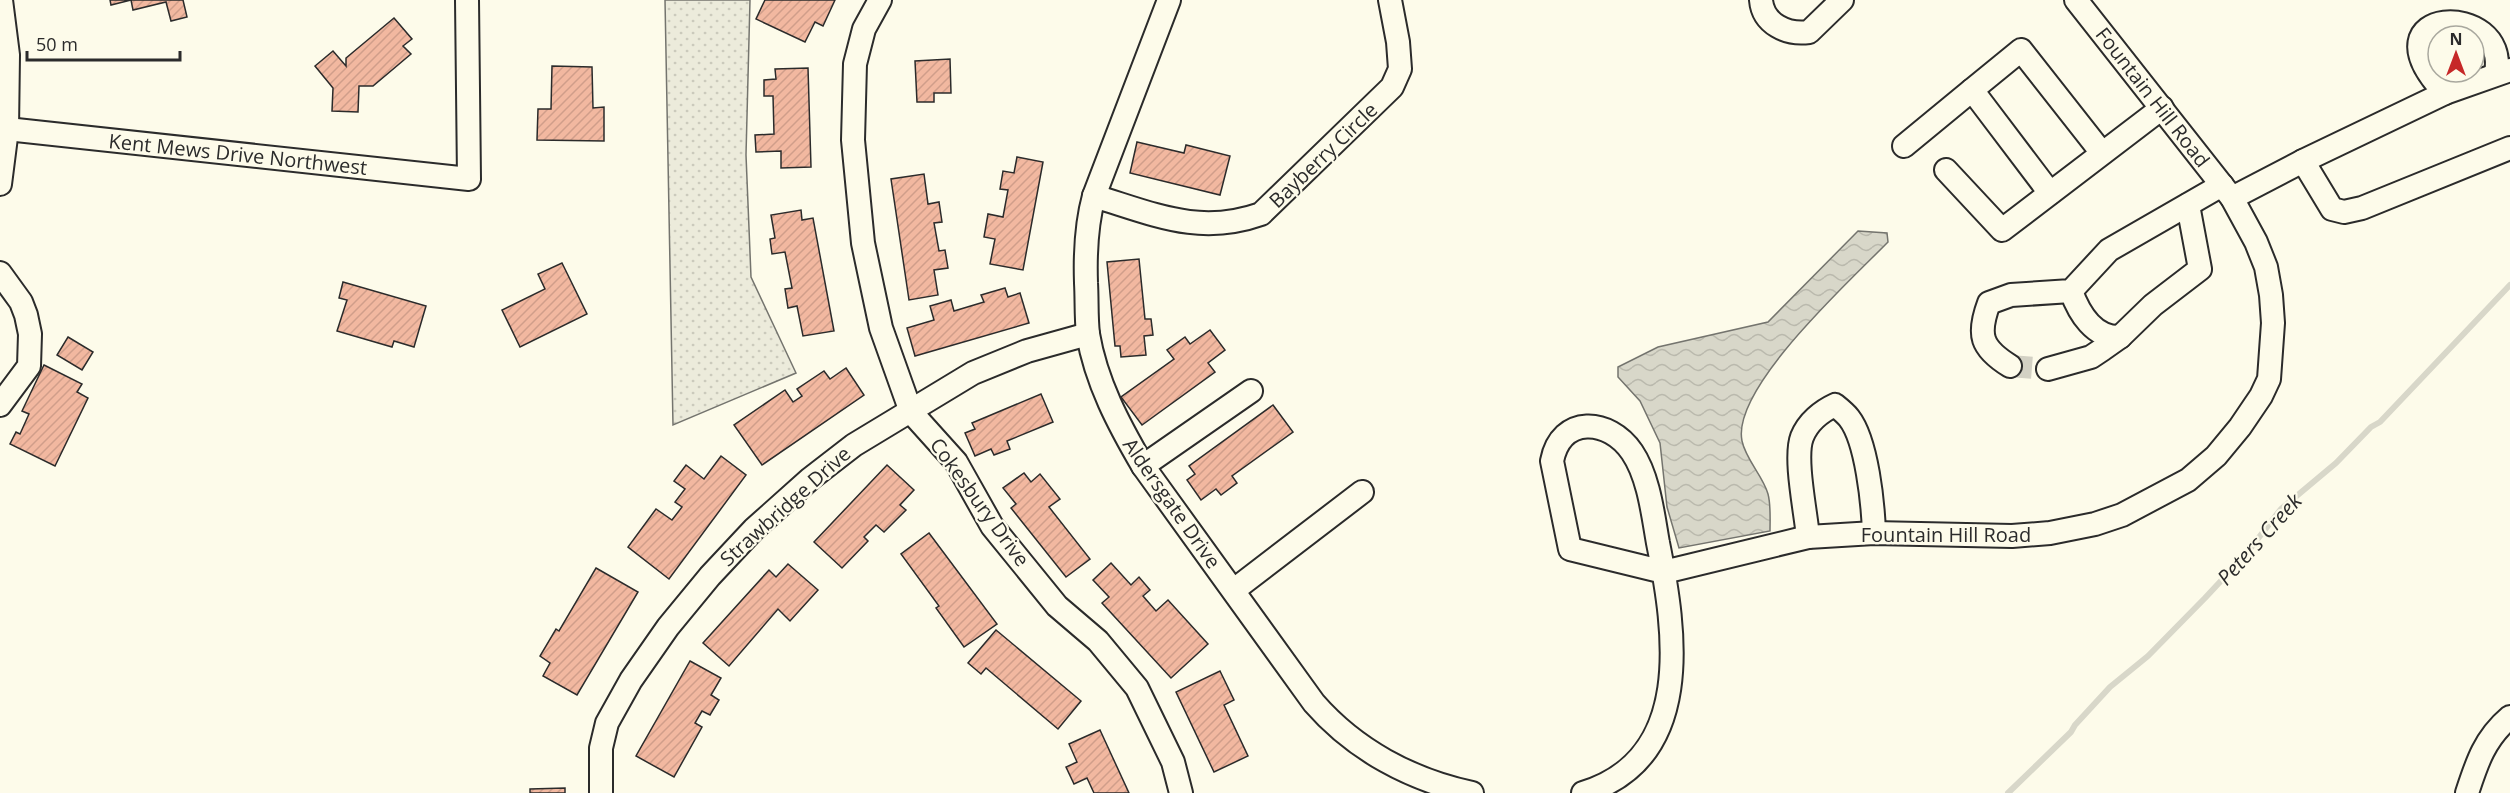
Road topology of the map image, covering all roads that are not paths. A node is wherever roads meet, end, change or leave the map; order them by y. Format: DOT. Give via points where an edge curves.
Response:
graph roads {
  1 [pos="2,0"];
  2 [pos="467,0"];
  3 [pos="880,0"];
  4 [pos="1169,0"];
  5 [pos="1390,0"];
  6 [pos="1761,0"];
  7 [pos="1842,0"];
  8 [pos="2076,0"];
  9 [pos="2503,72"];
  10 [pos="1972,90"];
  11 [pos="2445,93"];
  12 [pos="2162,108"];
  13 [pos="7,129"];
  14 [pos="1904,146"];
  15 [pos="2510,148"];
  16 [pos="2102,153"];
  17 [pos="2303,161"];
  18 [pos="1946,170"];
  19 [pos="0,184"];
  20 [pos="2227,192"];
  21 [pos="2050,194"];
  22 [pos="1094,195"];
  23 [pos="2188,205"];
  24 [pos="0,273"];
  25 [pos="2071,291"];
  26 [pos="1088,334"];
  27 [pos="2120,337"];
  28 [pos="2010,366"];
  29 [pos="2048,369"];
  30 [pos="1251,391"];
  31 [pos="0,405"];
  32 [pos="911,412"];
  33 [pos="1143,466"];
  34 [pos="1362,492"];
  35 [pos="1874,533"];
  36 [pos="1808,537"];
  37 [pos="1664,572"];
  38 [pos="1234,590"];
  39 [pos="2510,717"];
  40 [pos="601,793"];
  41 [pos="1181,793"];
  42 [pos="1472,793"];
  43 [pos="1583,793"];
  44 [pos="2467,793"];
  1 -- 13 [label="street" via="8,55"];
  2 -- 13 [label="street, Kent Mews Drive Northwest" via="469,179"];
  3 -- 32 [label="street, Cokesbury Drive" via="864,29 855,64 853,140 863,243 880,328"];
  4 -- 22 [label="street, Aldersgate Drive"];
  5 -- 22 [label="street, Bayberry Circle" via="1400,69 1392,87 1262,214 1215,225 1184,223"];
  6 -- 7 [label="street" via="1765,15 1794,33 1809,32"];
  8 -- 12 [label="street, Fountain Hill Road"];
  9 -- 11 [label="street"];
  9 -- 11 [label="street" via="2495,29 2481,16 2466,11 2435,16 2422,28 2420,42 2428,72"];
  10 -- 14 [label="street"];
  10 -- 16 [label="street" via="2021,50"];
  10 -- 21 [label="street"];
  11 -- 17 [label="street"];
  12 -- 16 [label="street"];
  12 -- 20 [label="street, Fountain Hill Road"];
  13 -- 19 [label="street"];
  15 -- 17 [label="street" via="2344,212 2332,209"];
  16 -- 21 [label="street"];
  17 -- 20 [label="street"];
  18 -- 21 [label="street" via="2002,230"];
  20 -- 23 [label="street"];
  20 -- 35 [label="street, Fountain Hill Road" via="2256,242 2265,267 2274,323 2269,379 2240,427 2216,456 2188,480 2156,499 2095,524 2013,536"];
  22 -- 26 [label="street, Aldersgate Drive" via="1085,257"];
  23 -- 25 [label="street" via="2109,250"];
  23 -- 27 [label="street" via="2200,269 2153,305"];
  24 -- 31 [label="street" via="21,302 30,334 29,366"];
  25 -- 27 [label="street" via="2077,307 2097,332"];
  25 -- 28 [label="street" via="2011,295 1989,303 1982,321 1983,338 1991,354"];
  26 -- 32 [label="street, Strawbridge Drive" via="1027,351 973,373"];
  26 -- 33 [label="street, Aldersgate Drive" via="1114,415"];
  27 -- 29 [label="street" via="2091,357"];
  30 -- 33 [label="street"];
  32 -- 40 [label="street, Strawbridge Drive" via="854,445 810,479 754,529 668,627 608,723 602,748"];
  32 -- 41 [label="street, Cokesbury Drive" via="956,462 992,526 1057,606 1098,641 1137,688 1173,762"];
  33 -- 38 [label="street, Aldersgate Drive"];
  34 -- 38 [label="street"];
  35 -- 36 [label="street, Fountain Hill Road"];
  35 -- 36 [label="street" via="1872,495 1862,448 1850,419 1835,405 1820,412 1802,437 1800,460"];
  36 -- 37 [label="street, Fountain Hill Road"];
  37 -- 37 [label="street" via="1647,490 1632,451 1609,430 1596,426 1580,426 1565,434 1555,446 1552,460 1570,549"];
  37 -- 43 [label="street" via="1672,664 1664,719 1632,765"];
  38 -- 42 [label="street, Aldersgate Drive" via="1332,724 1402,770"];
  39 -- 44 [label="street" via="2494,730 2476,764"];
}
